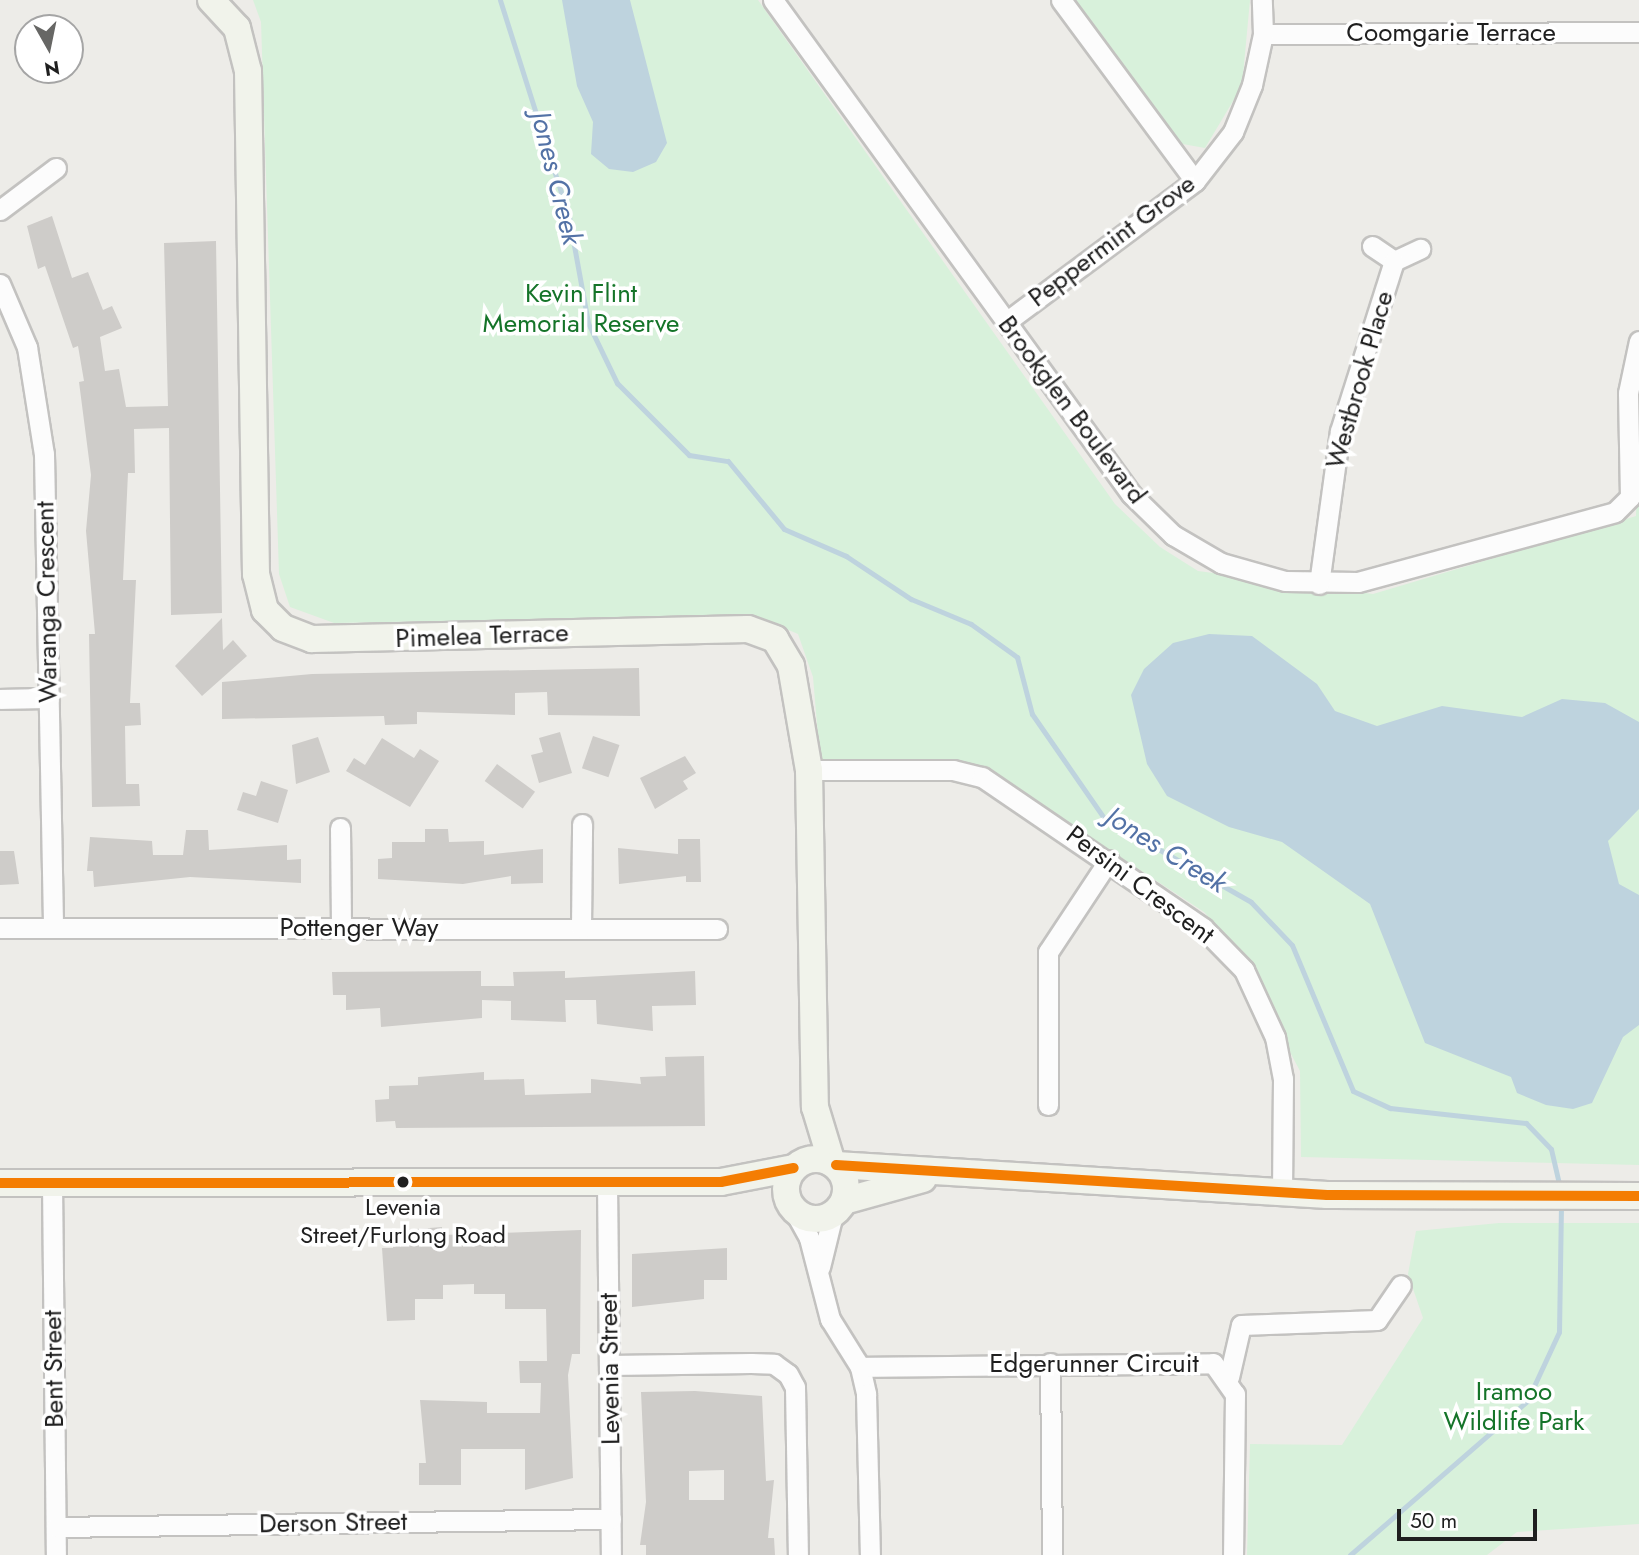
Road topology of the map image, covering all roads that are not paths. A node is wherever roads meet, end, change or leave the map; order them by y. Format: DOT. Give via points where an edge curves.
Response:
graph roads {
  1 [pos="773,0"];
  2 [pos="1061,0"];
  3 [pos="1262,0"];
  4 [pos="226,4"];
  5 [pos="1639,32"];
  6 [pos="1263,34"];
  7 [pos="56,167"];
  8 [pos="1195,181"];
  9 [pos="0,210"];
  10 [pos="1372,246"];
  11 [pos="1420,249"];
  12 [pos="1394,261"];
  13 [pos="0,284"];
  14 [pos="1006,321"];
  15 [pos="1639,341"];
  16 [pos="1319,584"];
  17 [pos="50,698"];
  18 [pos="0,699"];
  19 [pos="809,770"];
  20 [pos="582,824"];
  21 [pos="340,828"];
  22 [pos="1110,860"];
  23 [pos="0,928"];
  24 [pos="53,928"];
  25 [pos="341,928"];
  26 [pos="581,928"];
  27 [pos="717,929"];
  28 [pos="1048,1105"];
  29 [pos="815,1107"];
  30 [pos="834,1164"];
  31 [pos="796,1167"];
  32 [pos="938,1176"];
  33 [pos="52,1182"];
  34 [pos="721,1182"];
  35 [pos="0,1183"];
  36 [pos="607,1183"];
  37 [pos="1282,1193"];
  38 [pos="1638,1196"];
  39 [pos="791,1205"];
  40 [pos="838,1208"];
  41 [pos="1401,1285"];
  42 [pos="819,1290"];
  43 [pos="1050,1363"];
  44 [pos="610,1365"];
  45 [pos="860,1367"];
  46 [pos="1229,1377"];
  47 [pos="611,1519"];
  48 [pos="56,1527"];
  49 [pos="56,1555"];
  50 [pos="611,1555"];
  51 [pos="797,1555"];
  52 [pos="870,1555"];
  53 [pos="1052,1555"];
  54 [pos="1233,1555"];
  1 -- 14 [label="street, Brookglen Boulevard"];
  2 -- 8 [label="street"];
  3 -- 6 [label="street, Peppermint Grove"];
  4 -- 19 [label="main road, Pimelea Terrace" via="253,44 248,71 256,574 272,619 296,635 327,640 748,629 775,639 791,667"];
  5 -- 6 [label="street, Coomgarie Terrace"];
  6 -- 8 [label="street, Peppermint Grove" via="1233,132"];
  7 -- 9 [label="street"];
  8 -- 14 [label="street, Peppermint Grove"];
  10 -- 12 [label="street, Westbrook Place"];
  11 -- 12 [label="street, Westbrook Place"];
  12 -- 16 [label="street, Westbrook Place" via="1340,431"];
  13 -- 17 [label="street, Waranga Crescent" via="27,347 39,398"];
  14 -- 16 [label="street, Brookglen Boulevard" via="1130,494 1173,536 1221,563"];
  15 -- 16 [label="street, Brookglen Boulevard" via="1628,393 1630,497 1615,512 1358,582"];
  17 -- 18 [label="street"];
  17 -- 24 [label="street, Waranga Crescent"];
  19 -- 22 [label="street, Persini Crescent" via="953,770 982,777"];
  19 -- 29 [label="main road, Pimelea Terrace"];
  20 -- 26 [label="street"];
  21 -- 25 [label="street"];
  22 -- 28 [label="street" via="1048,952"];
  22 -- 37 [label="street, Persini Crescent" via="1203,928 1244,970 1280,1060"];
  23 -- 24 [label="street, Pottenger Way"];
  24 -- 25 [label="street, Pottenger Way"];
  25 -- 26 [label="street, Pottenger Way"];
  26 -- 27 [label="street, Pottenger Way"];
  29 -- 30 [label="main road, Pimelea Terrace"];
  29 -- 31 [label="main road, Pimelea Terrace"];
  30 -- 31 [label="main road" via="814,1159"];
  30 -- 32 [label="main road"];
  30 -- 40 [label="main road" via="846,1182"];
  31 -- 34 [label="main road"];
  31 -- 39 [label="main road" via="786,1189"];
  32 -- 37 [label="main road"];
  32 -- 40 [label="main road"];
  33 -- 35 [label="main road"];
  33 -- 36 [label="main road"];
  33 -- 48 [label="street, Bent Street"];
  34 -- 36 [label="main road"];
  34 -- 39 [label="main road"];
  36 -- 44 [label="street, Levenia Street"];
  37 -- 38 [label="main road"];
  39 -- 40 [label="main road" via="807,1217"];
  39 -- 42 [label="street" via="809,1238"];
  40 -- 42 [label="street" via="820,1255"];
  41 -- 46 [label="street" via="1377,1320 1241,1325"];
  42 -- 45 [label="street"];
  43 -- 45 [label="street, Edgerunner Circuit"];
  43 -- 46 [label="street, Edgerunner Circuit" via="1191,1360 1213,1363"];
  43 -- 53 [label="street"];
  44 -- 47 [label="street, Levenia Street"];
  44 -- 51 [label="street" via="774,1364 788,1374 795,1387"];
  45 -- 52 [label="street"];
  46 -- 54 [label="street, Edgerunner Circuit" via="1235,1394"];
  47 -- 48 [label="street, Derson Street"];
  47 -- 50 [label="street, Levenia Street"];
  48 -- 49 [label="street, Bent Street"];
}
